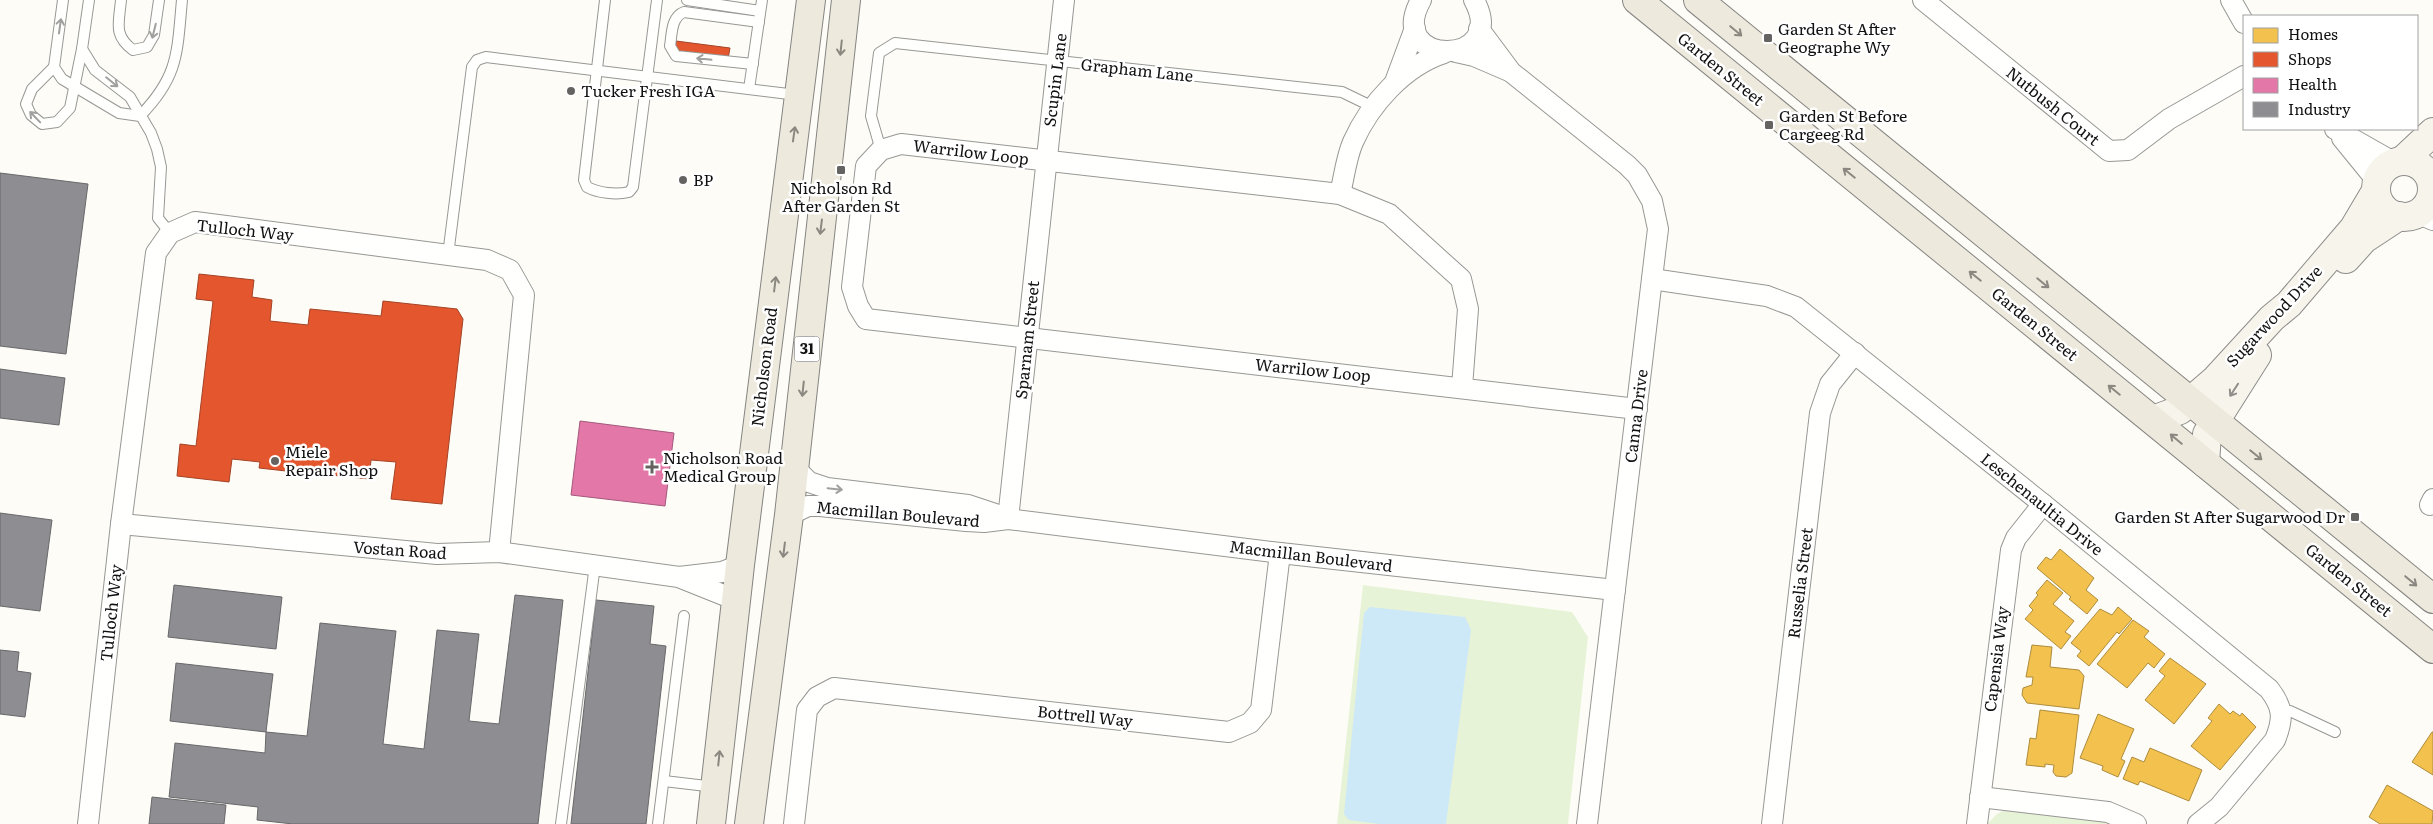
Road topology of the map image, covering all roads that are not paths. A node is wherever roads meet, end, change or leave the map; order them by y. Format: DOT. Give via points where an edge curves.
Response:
graph roads {
  1 [pos="63,0"];
  2 [pos="89,0"];
  3 [pos="121,0"];
  4 [pos="159,0"];
  5 [pos="182,0"];
  6 [pos="605,0"];
  7 [pos="657,0"];
  8 [pos="687,0"];
  9 [pos="750,0"];
  10 [pos="811,0"];
  11 [pos="846,0"];
  12 [pos="1064,0"];
  13 [pos="1637,0"];
  14 [pos="1698,0"];
  15 [pos="1922,0"];
  16 [pos="2231,0"];
  17 [pos="1478,3"];
  18 [pos="761,5"];
  19 [pos="1414,10"];
  20 [pos="759,22"];
  21 [pos="2243,22"];
  22 [pos="1479,29"];
  23 [pos="82,50"];
  24 [pos="1450,52"];
  25 [pos="1056,61"];
  26 [pos="753,64"];
  27 [pos="54,67"];
  28 [pos="597,70"];
  29 [pos="1511,72"];
  30 [pos="647,77"];
  31 [pos="2243,77"];
  32 [pos="1395,82"];
  33 [pos="75,87"];
  34 [pos="749,89"];
  35 [pos="800,96"];
  36 [pos="1373,107"];
  37 [pos="140,116"];
  38 [pos="2337,130"];
  39 [pos="2433,132"];
  40 [pos="1865,137"];
  41 [pos="881,150"];
  42 [pos="1046,161"];
  43 [pos="2401,171"];
  44 [pos="1340,194"];
  45 [pos="2423,209"];
  46 [pos="170,233"];
  47 [pos="1946,251"];
  48 [pos="448,255"];
  49 [pos="1652,279"];
  50 [pos="1027,337"];
  51 [pos="1856,353"];
  52 [pos="1462,387"];
  53 [pos="2191,402"];
  54 [pos="1637,408"];
  55 [pos="2153,420"];
  56 [pos="2214,421"];
  57 [pos="2205,463"];
  58 [pos="794,467"];
  59 [pos="2043,504"];
  60 [pos="789,514"];
  61 [pos="1008,519"];
  62 [pos="121,524"];
  63 [pos="499,552"];
  64 [pos="1280,554"];
  65 [pos="595,565"];
  66 [pos="740,565"];
  67 [pos="679,577"];
  68 [pos="1614,590"];
  69 [pos="736,600"];
  70 [pos="2433,600"];
  71 [pos="684,616"];
  72 [pos="2433,649"];
  73 [pos="2282,712"];
  74 [pos="2335,732"];
  75 [pos="664,781"];
  76 [pos="715,787"];
  77 [pos="1980,797"];
  78 [pos="88,824"];
  79 [pos="561,824"];
  80 [pos="658,824"];
  81 [pos="711,824"];
  82 [pos="749,824"];
  83 [pos="794,824"];
  84 [pos="1587,824"];
  85 [pos="1772,824"];
  86 [pos="1977,824"];
  87 [pos="2136,824"];
  88 [pos="2198,824"];
  27 -- 1 [label="lane, one-way"];
  2 -- 23 [label="lane"];
  4 -- 3 [label="lane, one-way" via="154,35 147,47 133,50 122,42 118,30"];
  5 -- 37 [label="lane" via="176,60 166,82"];
  6 -- 28 [label="lane"];
  7 -- 30 [label="lane"];
  8 -- 18 [label="lane"];
  9 -- 18 [label="lane"];
  10 -- 35 [label="main road, Nicholson Road"];
  11 -- 58 [label="main road, 31, one-way"];
  12 -- 25 [label="street, Scupin Lane"];
  47 -- 13 [label="main road, Garden Street, one-way"];
  14 -- 40 [label="main road, one-way"];
  15 -- 31 [label="street, Nutbush Court" via="2109,151 2128,150 2169,119"];
  16 -- 21 [label="street"];
  17 -- 22 [label="street"];
  18 -- 20 [label="lane"];
  19 -- 24 [label="street, Canna Drive" via="1426,45"];
  19 -- 32 [label="street"];
  20 -- 26 [label="lane"];
  26 -- 20 [label="lane, one-way" via="676,56 670,46 674,21 678,14 684,12"];
  22 -- 24 [label="street" via="1474,39"];
  22 -- 29 [label="street, Canna Drive"];
  23 -- 33 [label="lane"];
  23 -- 37 [label="lane, one-way" via="95,70 130,97"];
  24 -- 29 [label="street, Canna Drive" via="1474,56"];
  24 -- 32 [label="street" via="1426,60"];
  25 -- 36 [label="lane, Grapham Lane" via="1342,92"];
  25 -- 41 [label="lane, Grapham Lane" via="894,43 879,54 871,116"];
  25 -- 42 [label="street, Scupin Lane"];
  26 -- 34 [label="lane"];
  27 -- 33 [label="lane" via="62,79"];
  33 -- 27 [label="lane, one-way" via="70,108 57,122 42,124 31,115 26,104 32,89"];
  28 -- 30 [label="lane"];
  28 -- 30 [label="lane" via="584,180 586,187 594,191 623,194 633,187"];
  28 -- 48 [label="lane" via="486,57 476,60 472,67"];
  29 -- 49 [label="street, Canna Drive" via="1627,165 1645,187 1652,201 1658,229"];
  30 -- 34 [label="lane"];
  32 -- 36 [label="street"];
  33 -- 37 [label="lane" via="119,112"];
  34 -- 35 [label="lane"];
  66 -- 35 [label="main road, Nicholson Road, one-way"];
  36 -- 44 [label="street" via="1352,143"];
  37 -- 46 [label="lane" via="157,149 161,167 158,218"];
  38 -- 43 [label="street"];
  39 -- 43 [label="street, Sugarwood Drive"];
  40 -- 47 [label="main road" via="1895,172 1952,228 1955,240"];
  40 -- 53 [label="main road, one-way"];
  41 -- 42 [label="street, Warrilow Loop" via="901,144"];
  41 -- 50 [label="street, Warrilow Loop" via="866,166 852,287 866,319"];
  42 -- 44 [label="street, Warrilow Loop"];
  42 -- 50 [label="street, Sparnam Street"];
  43 -- 45 [label="street" via="2430,178"];
  43 -- 45 [label="street" via="2383,207"];
  43 -- 53 [label="street, Sugarwood Drive" via="2289,304"];
  44 -- 52 [label="street, Warrilow Loop" via="1389,214 1461,279 1468,309"];
  45 -- 56 [label="street, Sugarwood Drive, one-way" via="2364,239 2282,325 2246,369"];
  46 -- 48 [label="street, Tulloch Way" via="195,222"];
  46 -- 62 [label="street, Tulloch Way" via="156,253"];
  55 -- 47 [label="main road, Garden Street, one-way"];
  48 -- 63 [label="street, Tulloch Way" via="487,260 510,270 524,295"];
  49 -- 51 [label="street, Leschenaultia Drive" via="1745,292 1783,301 1808,315"];
  49 -- 54 [label="street, Canna Drive"];
  50 -- 52 [label="street, Warrilow Loop"];
  50 -- 61 [label="street, Sparnam Street"];
  51 -- 59 [label="street, Leschenaultia Drive"];
  51 -- 85 [label="street, Russelia Street" via="1830,384 1820,414"];
  52 -- 54 [label="street, Warrilow Loop"];
  53 -- 55 [label="street, Sugarwood Drive" via="2180,410"];
  53 -- 56 [label="main road"];
  54 -- 68 [label="street, Canna Drive"];
  57 -- 55 [label="main road, Garden Street, one-way"];
  56 -- 57 [label="street, Sugarwood Drive" via="2207,434"];
  56 -- 70 [label="main road, one-way"];
  57 -- 72 [label="main road, Garden Street"];
  58 -- 60 [label="main road, 31"];
  58 -- 61 [label="street, Macmillan Boulevard, one-way" via="809,482 827,488 968,505"];
  59 -- 73 [label="street, Leschenaultia Drive" via="2269,689"];
  59 -- 77 [label="street, Capensia Way" via="2016,538 2011,550"];
  60 -- 61 [label="street, Macmillan Boulevard" via="808,506 820,506 966,521"];
  60 -- 82 [label="main road, 31, one-way"];
  61 -- 64 [label="street, Macmillan Boulevard"];
  62 -- 63 [label="street, Vostan Road" via="437,554"];
  62 -- 78 [label="street, Tulloch Way"];
  63 -- 65 [label="street, Vostan Road"];
  64 -- 68 [label="street, Macmillan Boulevard"];
  64 -- 83 [label="street, Bottrell Way" via="1261,710 1250,723 1229,732 834,688 817,696 807,710"];
  65 -- 67 [label="street, Vostan Road"];
  65 -- 79 [label="lane"];
  66 -- 67 [label="street, Vostan Road" via="722,572"];
  66 -- 69 [label="main road, Nicholson Road"];
  67 -- 69 [label="street, Vostan Road"];
  68 -- 84 [label="street, Canna Drive"];
  76 -- 69 [label="main road, Nicholson Road, one-way"];
  71 -- 75 [label="lane"];
  73 -- 74 [label="lane" via="2290,711"];
  73 -- 88 [label="street" via="2274,740 2219,807"];
  75 -- 76 [label="lane"];
  75 -- 80 [label="lane"];
  76 -- 81 [label="main road, Nicholson Road"];
  77 -- 86 [label="street, Capensia Way"];
  77 -- 87 [label="street" via="2108,812"];
}
